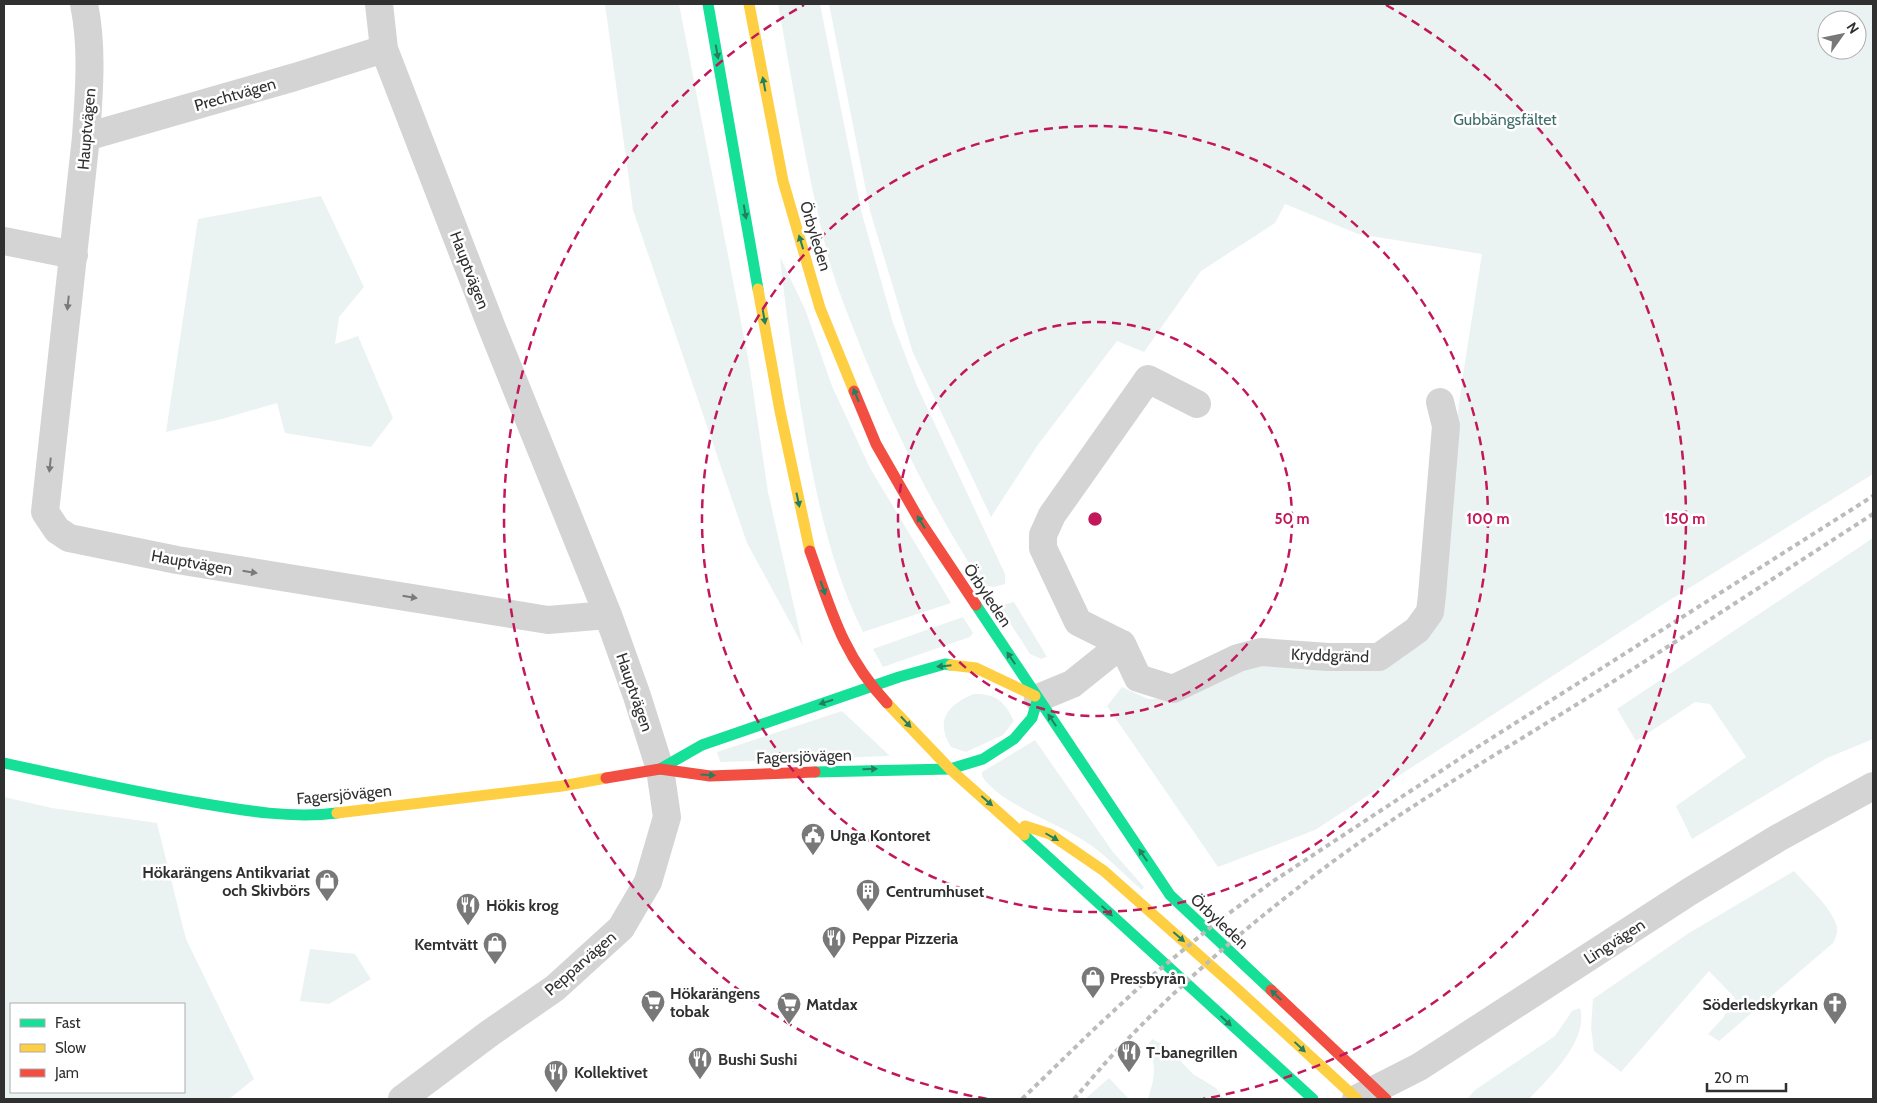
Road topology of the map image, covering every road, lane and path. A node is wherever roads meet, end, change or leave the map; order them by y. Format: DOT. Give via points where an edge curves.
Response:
graph roads {
  1 [pos="84,4"];
  2 [pos="379,4"];
  3 [pos="708,4"];
  4 [pos="749,4"];
  5 [pos="384,49"];
  6 [pos="86,137"];
  7 [pos="4,241"];
  8 [pos="74,255"];
  9 [pos="1440,402"];
  10 [pos="1197,404"];
  11 [pos="608,615"];
  12 [pos="1122,644"];
  13 [pos="872,687"];
  14 [pos="1038,698"];
  15 [pos="4,763"];
  16 [pos="660,769"];
  17 [pos="950,769"];
  18 [pos="1873,786"];
  19 [pos="1007,819"];
  20 [pos="1368,1097"];
  21 [pos="402,1099"];
  22 [pos="1313,1099"];
  1 -- 6 [label="street, Hauptvägen" via="90,48"];
  2 -- 5 [label="street, Hauptvägen"];
  3 -- 13 [label="main road, one-way" via="780,411 807,542 839,633"];
  14 -- 4 [label="main road, Örbyleden, one-way" via="920,521 876,444 820,308 785,190"];
  5 -- 6 [label="street, Prechtvägen"];
  5 -- 11 [label="street, Hauptvägen"];
  6 -- 8 [label="street, Hauptvägen"];
  7 -- 8 [label="street"];
  8 -- 11 [label="street, Hauptvägen, one-way" via="45,512 57,530 69,538 177,560 548,620"];
  9 -- 12 [label="street, Kryddgränd" via="1446,426 1432,595 1430,612 1417,630 1379,657 1261,652 1238,658 1173,689 1138,678"];
  10 -- 12 [label="street" via="1148,378 1052,515 1044,535 1044,548 1078,622"];
  11 -- 16 [label="street, Hauptvägen" via="638,696"];
  12 -- 14 [label="street" via="1072,684"];
  14 -- 13 [label="main road, Fagersjövägen, one-way" via="976,668 946,664"];
  13 -- 16 [label="main road, Fagersjövägen, one-way" via="702,744"];
  13 -- 17 [label="main road, one-way"];
  14 -- 17 [label="main road, Fagersjövägen" via="1032,718 1014,739 983,759"];
  20 -- 14 [label="main road, Örbyleden, one-way" via="1336,1051 1170,895"];
  15 -- 16 [label="main road, Fagersjövägen" via="114,788 265,814 325,814 562,786"];
  16 -- 17 [label="main road, Fagersjövägen, one-way" via="710,776 894,768"];
  16 -- 21 [label="street, Pepparvägen" via="667,817 648,882 620,928 555,988"];
  17 -- 19 [label="main road, one-way"];
  18 -- 20 [label="street, Lingvägen" via="1689,892"];
  19 -- 20 [label="main road, one-way" via="1050,834 1104,871"];
  19 -- 22 [label="main road, one-way"];
}
